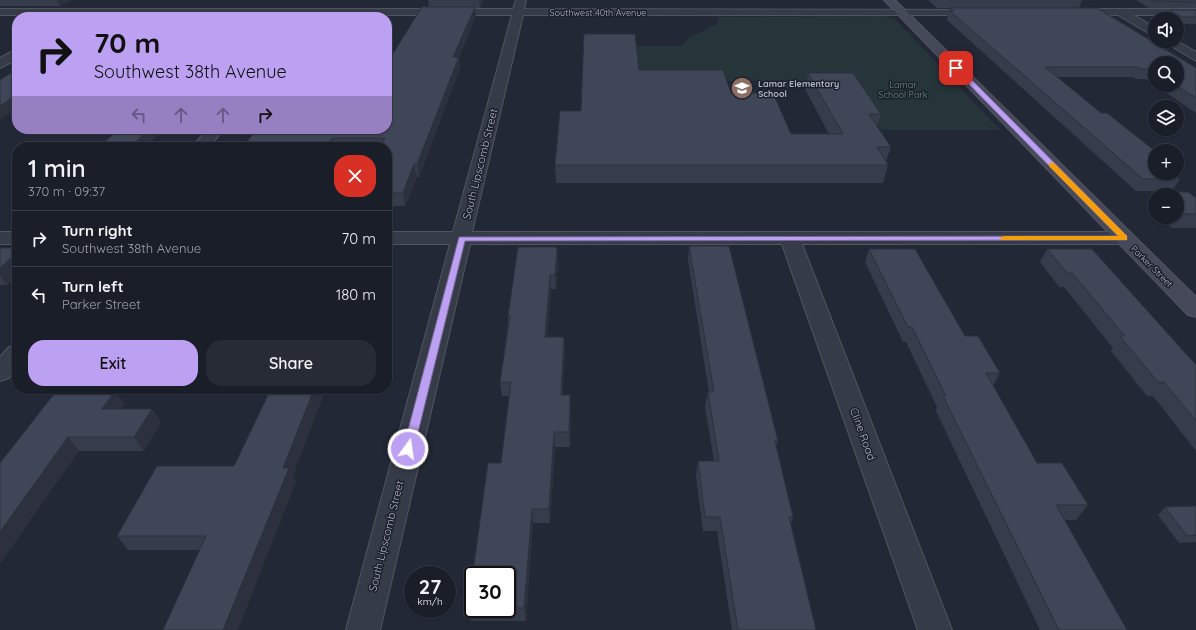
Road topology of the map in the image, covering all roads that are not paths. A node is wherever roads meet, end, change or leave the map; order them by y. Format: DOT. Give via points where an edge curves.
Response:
graph roads {
  1 [pos="105,0"];
  2 [pos="331,0"];
  3 [pos="703,0"];
  4 [pos="889,0"];
  5 [pos="1100,0"];
  6 [pos="519,6"];
  7 [pos="0,12"];
  8 [pos="12,12"];
  9 [pos="86,12"];
  10 [pos="321,12"];
  11 [pos="385,12"];
  12 [pos="707,12"];
  13 [pos="901,12"];
  14 [pos="991,12"];
  15 [pos="1067,12"];
  16 [pos="1120,12"];
  17 [pos="1196,12"];
  18 [pos="1148,29"];
  19 [pos="1181,48"];
  20 [pos="12,56"];
  21 [pos="1196,57"];
  22 [pos="0,64"];
  23 [pos="212,134"];
  24 [pos="204,142"];
  25 [pos="0,238"];
  26 [pos="12,238"];
  27 [pos="392,238"];
  28 [pos="462,238"];
  29 [pos="790,238"];
  30 [pos="1124,238"];
  31 [pos="1196,310"];
  32 [pos="12,359"];
  33 [pos="0,372"];
  34 [pos="363,630"];
  35 [pos="935,630"];
  1 -- 9 [label="street"];
  2 -- 10 [label="street"];
  3 -- 12 [label="street"];
  4 -- 13 [label="main road, Parker Street"];
  5 -- 16 [label="street"];
  6 -- 11 [label="street, Southwest 40th Avenue"];
  6 -- 12 [label="street, Southwest 40th Avenue"];
  6 -- 28 [label="street, South Lipscomb Street"];
  7 -- 8 [label="street, Southwest 40th Avenue"];
  12 -- 13 [label="street, Southwest 40th Avenue"];
  13 -- 14 [label="street, Southwest 40th Avenue"];
  13 -- 30 [label="main road, Parker Street"];
  15 -- 16 [label="street"];
  16 -- 17 [label="street"];
  16 -- 18 [label="street"];
  19 -- 21 [label="street"];
  20 -- 22 [label="street"];
  23 -- 24 [label="street"];
  25 -- 26 [label="street"];
  27 -- 28 [label="street"];
  28 -- 29 [label="street"];
  28 -- 34 [label="street, South Lipscomb Street"];
  29 -- 30 [label="street"];
  29 -- 35 [label="street, Cline Road"];
  30 -- 31 [label="main road, Parker Street"];
  32 -- 33 [label="street"];
}
